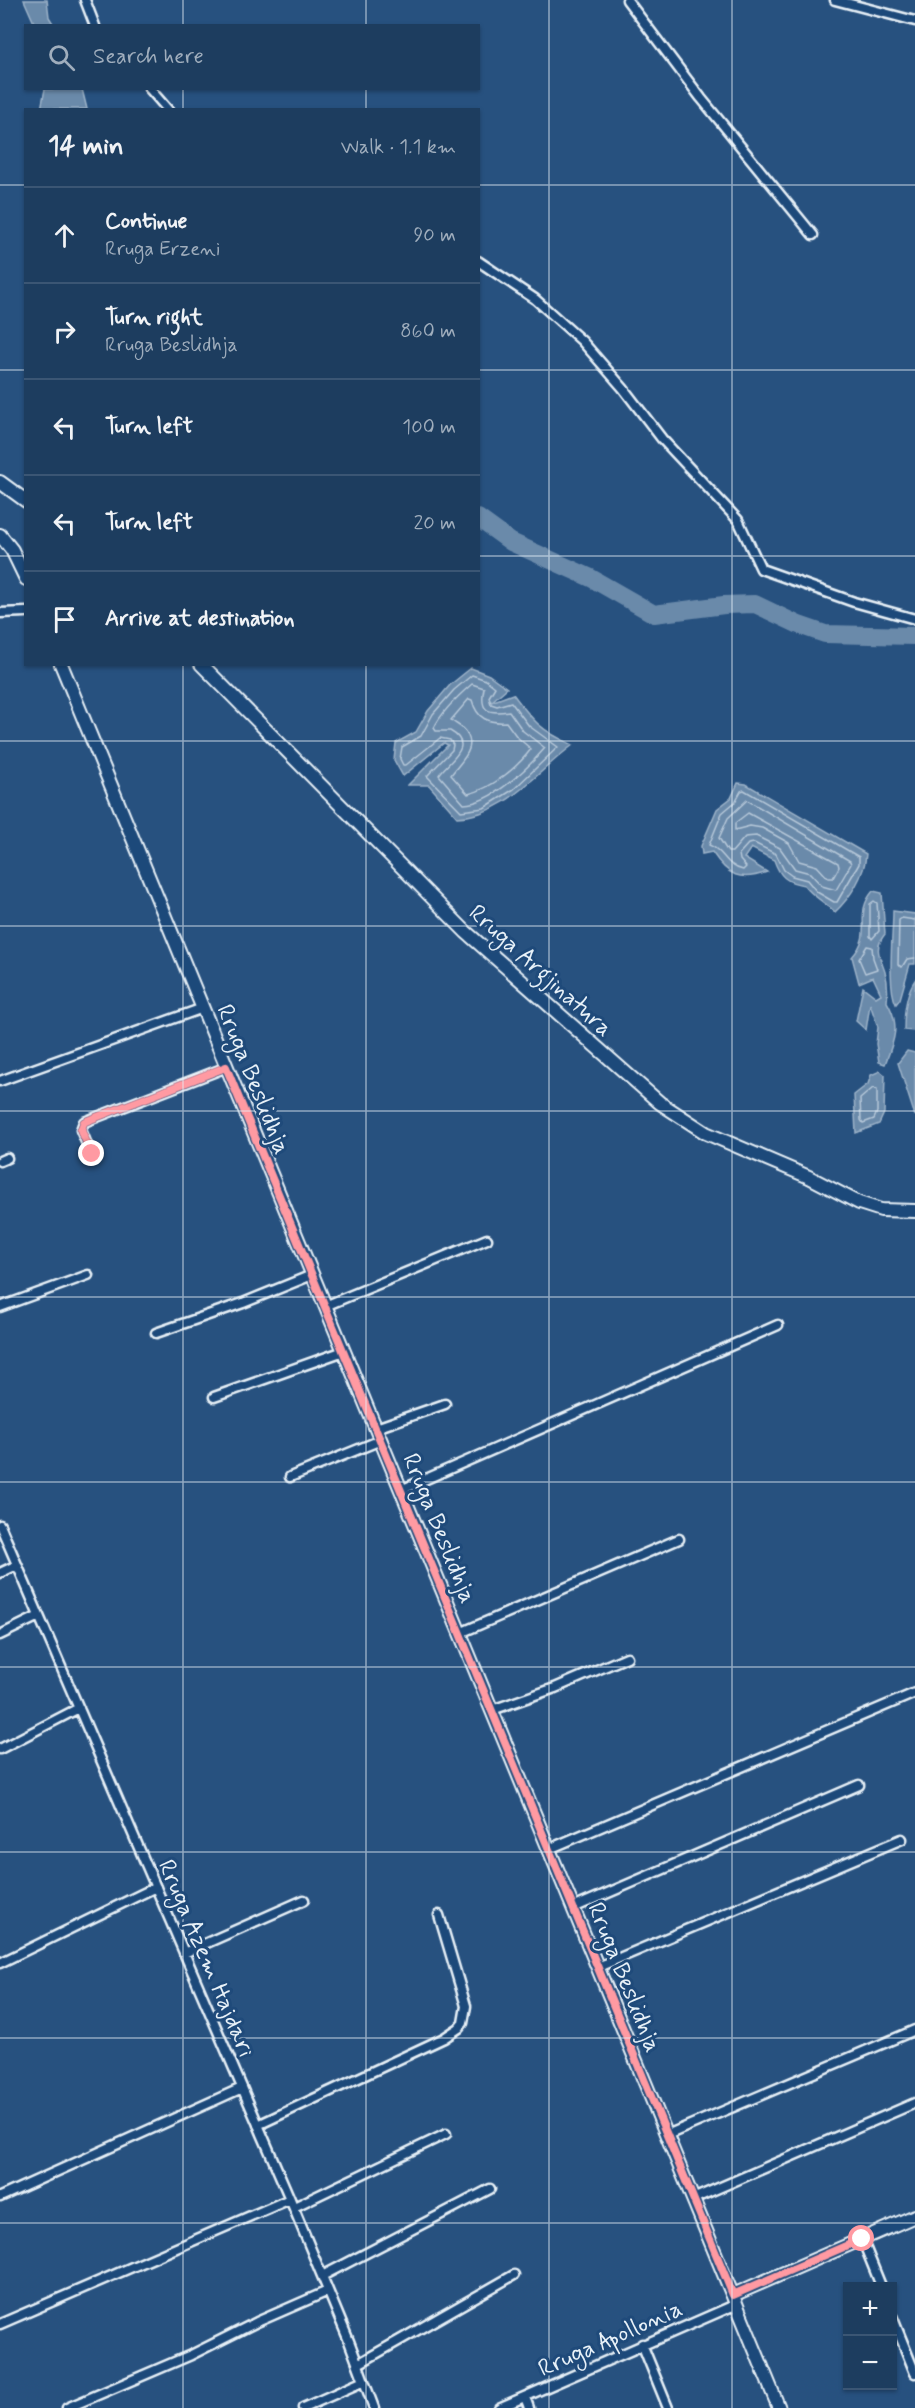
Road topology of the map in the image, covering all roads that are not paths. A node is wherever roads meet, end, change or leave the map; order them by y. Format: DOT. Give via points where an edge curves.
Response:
graph roads {
  1 [pos="85,0"];
  2 [pos="627,0"];
  3 [pos="835,0"];
  4 [pos="915,21"];
  5 [pos="94,24"];
  6 [pos="151,90"];
  7 [pos="166,108"];
  8 [pos="813,235"];
  9 [pos="480,262"];
  10 [pos="4,485"];
  11 [pos="24,500"];
  12 [pos="0,535"];
  13 [pos="24,575"];
  14 [pos="24,612"];
  15 [pos="0,613"];
  16 [pos="915,619"];
  17 [pos="62,666"];
  18 [pos="203,666"];
  19 [pos="203,1008"];
  20 [pos="226,1067"];
  21 [pos="0,1081"];
  22 [pos="92,1154"];
  23 [pos="915,1211"];
  24 [pos="488,1239"];
  25 [pos="88,1275"];
  26 [pos="312,1275"];
  27 [pos="325,1306"];
  28 [pos="0,1307"];
  29 [pos="778,1325"];
  30 [pos="156,1333"];
  31 [pos="344,1351"];
  32 [pos="214,1396"];
  33 [pos="445,1404"];
  34 [pos="378,1434"];
  35 [pos="290,1477"];
  36 [pos="401,1490"];
  37 [pos="0,1525"];
  38 [pos="679,1539"];
  39 [pos="17,1565"];
  40 [pos="0,1574"];
  41 [pos="39,1616"];
  42 [pos="460,1633"];
  43 [pos="0,1635"];
  44 [pos="627,1657"];
  45 [pos="915,1693"];
  46 [pos="79,1708"];
  47 [pos="492,1710"];
  48 [pos="0,1749"];
  49 [pos="859,1785"];
  50 [pos="902,1839"];
  51 [pos="549,1848"];
  52 [pos="156,1887"];
  53 [pos="304,1900"];
  54 [pos="573,1908"];
  55 [pos="439,1915"];
  56 [pos="184,1953"];
  57 [pos="0,1963"];
  58 [pos="598,1967"];
  59 [pos="915,2030"];
  60 [pos="242,2088"];
  61 [pos="915,2103"];
  62 [pos="258,2125"];
  63 [pos="446,2134"];
  64 [pos="667,2135"];
  65 [pos="490,2189"];
  66 [pos="0,2197"];
  67 [pos="693,2199"];
  68 [pos="292,2203"];
  69 [pos="915,2216"];
  70 [pos="862,2239"];
  71 [pos="514,2275"];
  72 [pos="322,2276"];
  73 [pos="879,2282"];
  74 [pos="328,2291"];
  75 [pos="735,2299"];
  76 [pos="0,2324"];
  77 [pos="897,2328"];
  78 [pos="642,2344"];
  79 [pos="358,2364"];
  80 [pos="915,2373"];
  81 [pos="364,2381"];
  82 [pos="525,2397"];
  83 [pos="68,2408"];
  84 [pos="303,2408"];
  85 [pos="374,2408"];
  86 [pos="499,2408"];
  87 [pos="529,2408"];
  88 [pos="668,2408"];
  89 [pos="779,2408"];
  1 -- 5 [label="street"];
  2 -- 8 [label="street"];
  3 -- 4 [label="street"];
  6 -- 7 [label="street"];
  9 -- 16 [label="street" via="535,299 582,341 662,439 738,520 761,569"];
  10 -- 11 [label="main road"];
  12 -- 13 [label="main road"];
  14 -- 15 [label="street"];
  17 -- 19 [label="main road, Rruga Beslidhja"];
  18 -- 23 [label="main road, Rruga Argjinatura" via="466,932 660,1103 706,1133 859,1203 881,1210"];
  19 -- 20 [label="main road, Rruga Beslidhja"];
  19 -- 21 [label="street"];
  20 -- 22 [label="street" via="84,1122 81,1130"];
  20 -- 26 [label="main road, Rruga Beslidhja"];
  24 -- 27 [label="street"];
  25 -- 28 [label="street"];
  26 -- 27 [label="main road, Rruga Beslidhja"];
  26 -- 30 [label="street"];
  27 -- 31 [label="main road, Rruga Beslidhja"];
  29 -- 36 [label="street"];
  31 -- 32 [label="street"];
  31 -- 34 [label="main road, Rruga Beslidhja"];
  33 -- 34 [label="street"];
  34 -- 35 [label="street"];
  34 -- 36 [label="main road, Rruga Beslidhja"];
  36 -- 42 [label="main road, Rruga Beslidhja"];
  37 -- 39 [label="street, Rruga Azem Hajdari"];
  38 -- 42 [label="street"];
  39 -- 40 [label="street"];
  39 -- 41 [label="street, Rruga Azem Hajdari"];
  41 -- 43 [label="street"];
  41 -- 46 [label="street, Rruga Azem Hajdari"];
  42 -- 47 [label="main road, Rruga Beslidhja"];
  44 -- 47 [label="street"];
  45 -- 51 [label="street"];
  46 -- 48 [label="street"];
  46 -- 52 [label="street, Rruga Azem Hajdari"];
  47 -- 51 [label="main road, Rruga Beslidhja"];
  49 -- 54 [label="street"];
  50 -- 58 [label="street"];
  51 -- 54 [label="main road, Rruga Beslidhja"];
  52 -- 56 [label="street, Rruga Azem Hajdari"];
  52 -- 57 [label="street"];
  53 -- 56 [label="street"];
  54 -- 58 [label="main road, Rruga Beslidhja"];
  55 -- 62 [label="street" via="466,2006 459,2028"];
  56 -- 60 [label="street, Rruga Azem Hajdari"];
  58 -- 64 [label="main road, Rruga Beslidhja"];
  59 -- 64 [label="street"];
  60 -- 62 [label="street, Rruga Azem Hajdari"];
  60 -- 66 [label="street"];
  61 -- 67 [label="street"];
  62 -- 68 [label="street, Rruga Azem Hajdari"];
  63 -- 68 [label="street"];
  64 -- 67 [label="main road, Rruga Beslidhja"];
  65 -- 72 [label="street"];
  67 -- 75 [label="main road, Rruga Beslidhja"];
  68 -- 72 [label="street, Rruga Azem Hajdari"];
  68 -- 76 [label="street"];
  69 -- 70 [label="main road"];
  70 -- 73 [label="street"];
  70 -- 75 [label="main road"];
  71 -- 79 [label="street"];
  72 -- 74 [label="street, Rruga Azem Hajdari"];
  74 -- 79 [label="street, Rruga Azem Hajdari"];
  74 -- 83 [label="street"];
  75 -- 78 [label="street, Rruga Apollonia"];
  75 -- 89 [label="main road, Rruga Beslidhja"];
  77 -- 80 [label="street"];
  78 -- 82 [label="street, Rruga Apollonia"];
  78 -- 88 [label="street"];
  79 -- 81 [label="street, Rruga Azem Hajdari"];
  81 -- 84 [label="street"];
  81 -- 85 [label="street, Rruga Azem Hajdari"];
  82 -- 86 [label="street, Rruga Apollonia"];
  82 -- 87 [label="street"];
}
